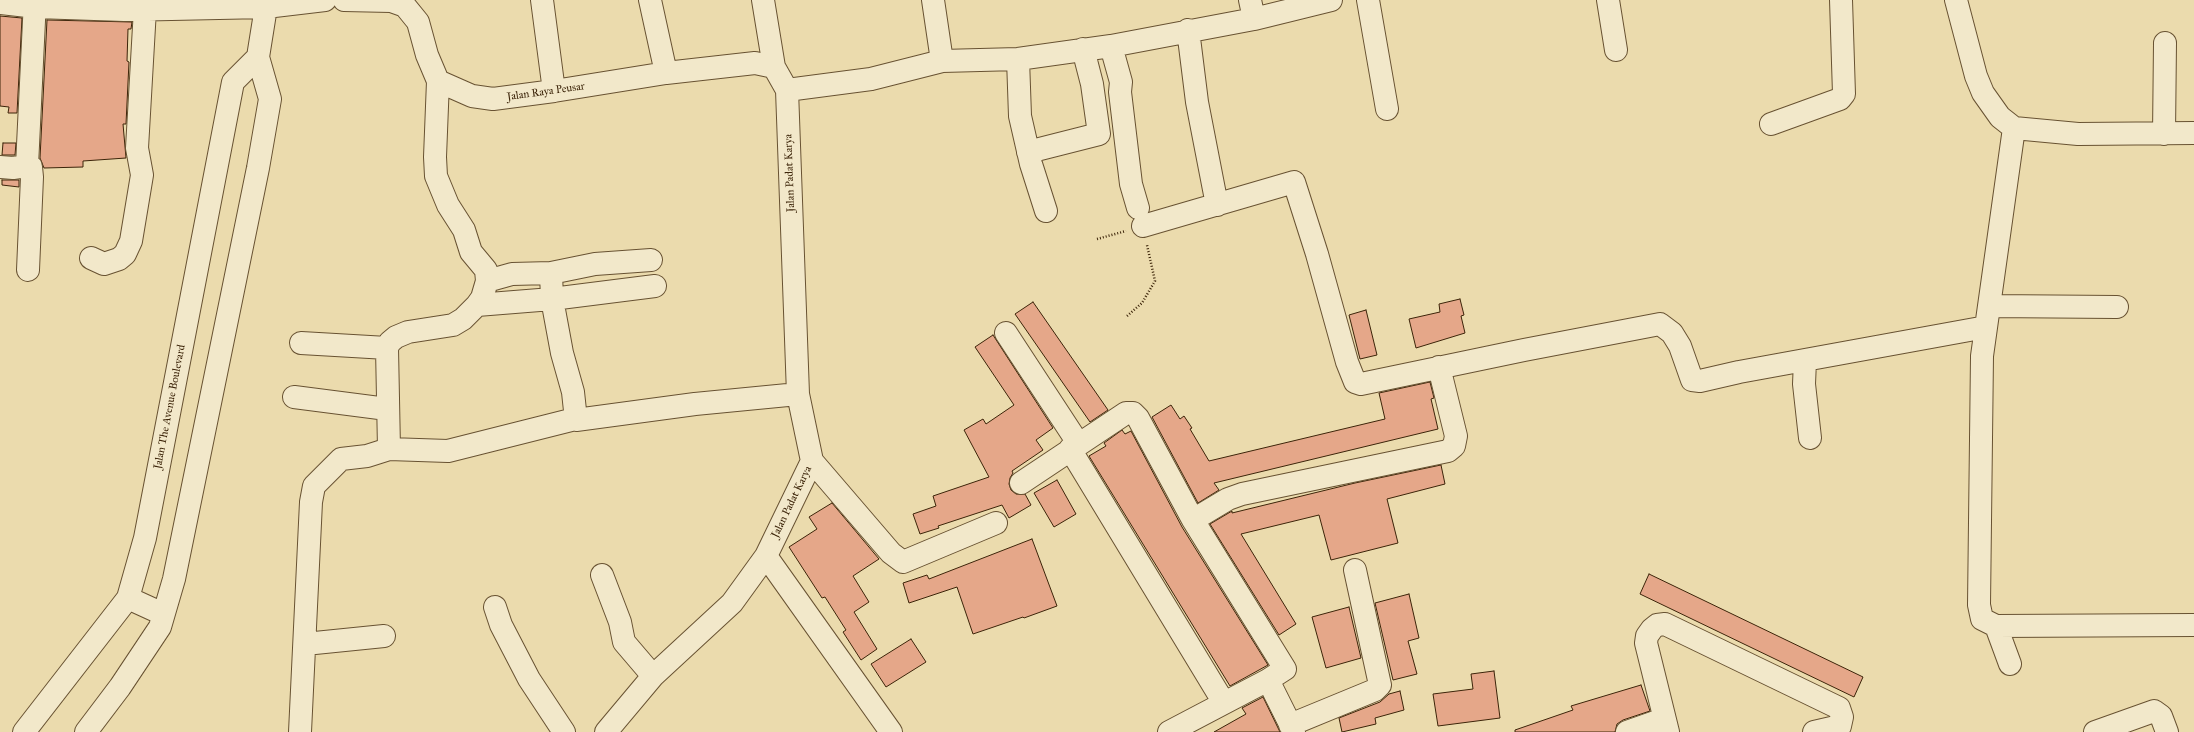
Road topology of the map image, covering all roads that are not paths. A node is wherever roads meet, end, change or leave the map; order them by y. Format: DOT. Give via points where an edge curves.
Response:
graph roads {
  1 [pos="325,0"];
  2 [pos="344,0"];
  3 [pos="542,0"];
  4 [pos="650,0"];
  5 [pos="763,0"];
  6 [pos="933,0"];
  7 [pos="1331,0"];
  8 [pos="1368,0"];
  9 [pos="1608,0"];
  10 [pos="1841,0"];
  11 [pos="1956,0"];
  12 [pos="0,3"];
  13 [pos="296,3"];
  14 [pos="410,3"];
  15 [pos="35,4"];
  16 [pos="132,6"];
  17 [pos="266,7"];
  18 [pos="1252,10"];
  19 [pos="1188,30"];
  20 [pos="2165,43"];
  21 [pos="1112,46"];
  22 [pos="1083,49"];
  23 [pos="1616,50"];
  24 [pos="258,57"];
  25 [pos="1018,59"];
  26 [pos="942,61"];
  27 [pos="774,67"];
  28 [pos="666,73"];
  29 [pos="438,81"];
  30 [pos="787,90"];
  31 [pos="554,91"];
  32 [pos="1387,109"];
  33 [pos="1771,124"];
  34 [pos="2014,128"];
  35 [pos="2194,133"];
  36 [pos="2164,134"];
  37 [pos="1028,152"];
  38 [pos="28,166"];
  39 [pos="0,167"];
  40 [pos="1217,205"];
  41 [pos="1046,211"];
  42 [pos="91,258"];
  43 [pos="28,270"];
  44 [pos="551,273"];
  45 [pos="487,281"];
  46 [pos="552,299"];
  47 [pos="477,304"];
  48 [pos="2117,307"];
  49 [pos="1988,316"];
  50 [pos="1006,333"];
  51 [pos="301,343"];
  52 [pos="387,348"];
  53 [pos="1805,361"];
  54 [pos="1439,367"];
  55 [pos="798,394"];
  56 [pos="294,397"];
  57 [pos="387,409"];
  58 [pos="575,419"];
  59 [pos="1810,438"];
  60 [pos="1074,446"];
  61 [pos="389,449"];
  62 [pos="812,461"];
  63 [pos="1021,483"];
  64 [pos="1193,520"];
  65 [pos="996,523"];
  66 [pos="766,556"];
  67 [pos="1355,570"];
  68 [pos="602,575"];
  69 [pos="128,598"];
  70 [pos="495,607"];
  71 [pos="164,614"];
  72 [pos="2194,625"];
  73 [pos="1996,626"];
  74 [pos="384,636"];
  75 [pos="305,644"];
  76 [pos="2010,664"];
  77 [pos="653,676"];
  78 [pos="1268,680"];
  79 [pos="1224,703"];
  80 [pos="1666,726"];
  81 [pos="1292,728"];
  82 [pos="24,732"];
  83 [pos="86,732"];
  84 [pos="300,732"];
  85 [pos="564,732"];
  86 [pos="606,732"];
  87 [pos="891,732"];
  88 [pos="1169,732"];
  89 [pos="1627,732"];
  90 [pos="1814,732"];
  91 [pos="2096,732"];
  92 [pos="2167,732"];
  1 -- 13 [label="street"];
  2 -- 14 [label="street"];
  3 -- 31 [label="street"];
  4 -- 28 [label="street"];
  5 -- 27 [label="street"];
  6 -- 26 [label="street"];
  7 -- 18 [label="street"];
  8 -- 32 [label="street"];
  9 -- 23 [label="street"];
  10 -- 33 [label="street" via="1844,94 1840,99"];
  11 -- 34 [label="street" via="1983,93 2000,117"];
  12 -- 15 [label="street"];
  13 -- 17 [label="street"];
  14 -- 29 [label="street"];
  15 -- 16 [label="street"];
  15 -- 38 [label="street"];
  16 -- 17 [label="street"];
  16 -- 42 [label="street" via="138,148 142,175 131,241 125,254 104,264"];
  17 -- 24 [label="street"];
  18 -- 19 [label="street"];
  19 -- 21 [label="street"];
  19 -- 40 [label="street" via="1197,102"];
  20 -- 36 [label="street"];
  21 -- 22 [label="street"];
  21 -- 40 [label="street" via="1121,82 1131,184 1141,217"];
  22 -- 25 [label="street"];
  22 -- 37 [label="street" via="1092,84 1099,134"];
  24 -- 69 [label="street, Jalan The Avenue Boulevard" via="233,82 145,538"];
  24 -- 71 [label="street" via="270,99 174,579"];
  25 -- 26 [label="street"];
  25 -- 37 [label="street" via="1020,116"];
  26 -- 30 [label="street" via="871,79"];
  27 -- 28 [label="street, Jalan Raya Peusar" via="755,63"];
  27 -- 30 [label="street"];
  28 -- 31 [label="street, Jalan Raya Peusar"];
  29 -- 31 [label="street, Jalan Raya Peusar" via="472,96 493,98"];
  29 -- 45 [label="street" via="436,176 448,205 464,230 471,252 486,270"];
  30 -- 55 [label="street, Jalan Padat Karya"];
  34 -- 36 [label="street" via="2078,134"];
  34 -- 49 [label="street"];
  35 -- 36 [label="street"];
  37 -- 41 [label="street"];
  38 -- 39 [label="street"];
  38 -- 43 [label="street" via="31,166 32,177"];
  40 -- 54 [label="street" via="1294,182 1355,382 1362,384"];
  44 -- 45 [label="street" via="512,274"];
  44 -- 46 [label="street"];
  44 -- 46 [label="street" via="595,264 640,261 646,287"];
  45 -- 47 [label="street" via="482,298"];
  46 -- 47 [label="street"];
  46 -- 58 [label="street" via="573,392"];
  47 -- 52 [label="street" via="463,319 452,325 408,332 396,337"];
  48 -- 49 [label="street"];
  49 -- 53 [label="street"];
  49 -- 73 [label="street" via="1982,356 1979,605 1982,619"];
  50 -- 60 [label="street"];
  51 -- 52 [label="street"];
  52 -- 57 [label="street"];
  53 -- 54 [label="street" via="1700,381 1692,380 1676,340 1667,328 1660,324"];
  53 -- 59 [label="street" via="1804,384"];
  54 -- 64 [label="street" via="1456,436 1454,446 1448,451 1242,494 1228,499"];
  55 -- 58 [label="street"];
  55 -- 62 [label="street, Jalan Padat Karya"];
  56 -- 57 [label="street"];
  57 -- 61 [label="street"];
  58 -- 61 [label="street" via="448,451"];
  60 -- 63 [label="street"];
  60 -- 64 [label="street" via="1126,412 1133,413 1141,423"];
  60 -- 79 [label="street"];
  61 -- 75 [label="street" via="367,456 341,459 314,486 311,502"];
  62 -- 65 [label="street" via="891,553 903,562"];
  62 -- 66 [label="street, Jalan Padat Karya"];
  64 -- 78 [label="street" via="1284,670"];
  66 -- 77 [label="street, Jalan Padat Karya" via="732,603"];
  66 -- 87 [label="street"];
  67 -- 81 [label="street" via="1380,685 1375,690"];
  68 -- 77 [label="street" via="620,622 624,642"];
  69 -- 71 [label="street"];
  69 -- 82 [label="street, Jalan The Avenue Boulevard"];
  70 -- 85 [label="street" via="501,625 529,680"];
  71 -- 83 [label="street" via="160,626 120,687"];
  72 -- 73 [label="street"];
  73 -- 76 [label="street"];
  74 -- 75 [label="street"];
  75 -- 84 [label="street"];
  77 -- 86 [label="street, Jalan Padat Karya"];
  78 -- 79 [label="street"];
  78 -- 81 [label="street"];
  79 -- 88 [label="street"];
  80 -- 89 [label="street"];
  80 -- 90 [label="street" via="1646,643 1652,629 1665,624 1839,708 1842,717 1840,726"];
  91 -- 92 [label="street" via="2154,711 2161,716"];
}
